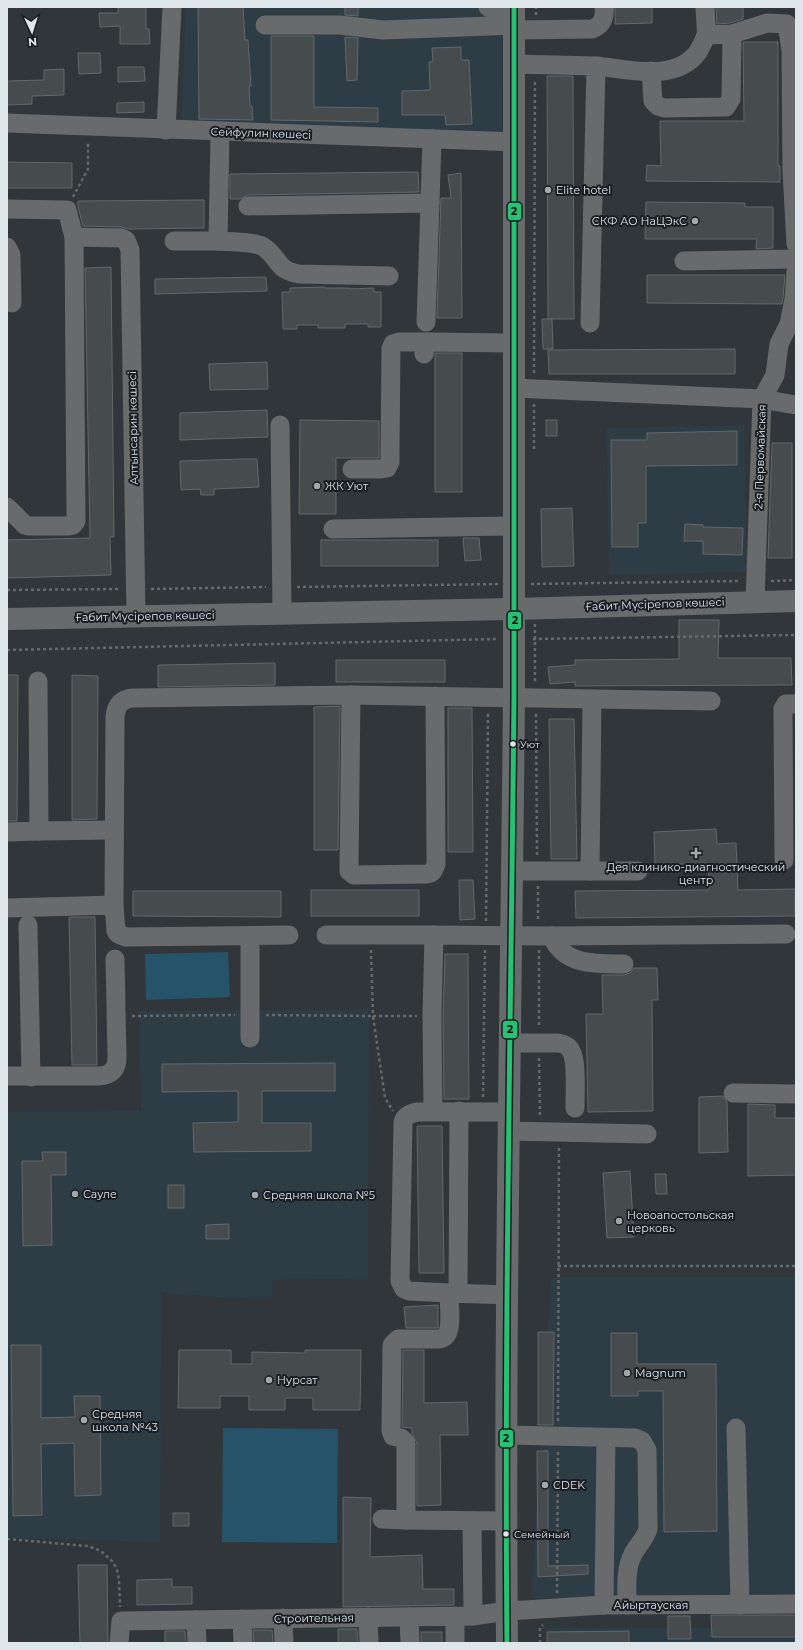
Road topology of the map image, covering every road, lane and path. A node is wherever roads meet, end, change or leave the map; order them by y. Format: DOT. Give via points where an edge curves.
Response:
graph roads {
  1 [pos="172,7"];
  2 [pos="488,7"];
  3 [pos="536,7"];
  4 [pos="604,7"];
  5 [pos="705,7"];
  6 [pos="767,15"];
  7 [pos="518,22"];
  8 [pos="791,24"];
  9 [pos="265,26"];
  10 [pos="732,34"];
  11 [pos="706,35"];
  12 [pos="525,64"];
  13 [pos="596,66"];
  14 [pos="651,72"];
  15 [pos="7,123"];
  16 [pos="88,126"];
  17 [pos="166,130"];
  18 [pos="220,132"];
  19 [pos="432,139"];
  20 [pos="514,142"];
  21 [pos="794,171"];
  22 [pos="430,203"];
  23 [pos="248,206"];
  24 [pos="7,209"];
  25 [pos="67,210"];
  26 [pos="74,237"];
  27 [pos="174,241"];
  28 [pos="218,241"];
  29 [pos="796,244"];
  30 [pos="7,247"];
  31 [pos="796,259"];
  32 [pos="684,261"];
  33 [pos="796,272"];
  34 [pos="389,276"];
  35 [pos="12,304"];
  36 [pos="426,322"];
  37 [pos="590,323"];
  38 [pos="793,324"];
  39 [pos="514,343"];
  40 [pos="524,388"];
  41 [pos="762,399"];
  42 [pos="796,405"];
  43 [pos="280,425"];
  44 [pos="534,451"];
  45 [pos="352,469"];
  46 [pos="7,507"];
  47 [pos="514,526"];
  48 [pos="333,529"];
  49 [pos="796,580"];
  50 [pos="571,583"];
  51 [pos="534,584"];
  52 [pos="755,591"];
  53 [pos="796,601"];
  54 [pos="524,608"];
  55 [pos="282,613"];
  56 [pos="136,616"];
  57 [pos="7,619"];
  58 [pos="796,635"];
  59 [pos="525,639"];
  60 [pos="7,650"];
  61 [pos="38,681"];
  62 [pos="351,695"];
  63 [pos="435,696"];
  64 [pos="488,697"];
  65 [pos="514,697"];
  66 [pos="536,698"];
  67 [pos="592,699"];
  68 [pos="711,701"];
  69 [pos="796,704"];
  70 [pos="114,830"];
  71 [pos="7,832"];
  72 [pos="39,832"];
  73 [pos="784,860"];
  74 [pos="512,871"];
  75 [pos="537,871"];
  76 [pos="590,871"];
  77 [pos="638,871"];
  78 [pos="114,905"];
  79 [pos="7,908"];
  80 [pos="28,925"];
  81 [pos="786,934"];
  82 [pos="289,935"];
  83 [pos="326,935"];
  84 [pos="370,935"];
  85 [pos="434,935"];
  86 [pos="486,935"];
  87 [pos="511,935"];
  88 [pos="250,936"];
  89 [pos="545,936"];
  90 [pos="115,959"];
  91 [pos="624,964"];
  92 [pos="250,1015"];
  93 [pos="116,1016"];
  94 [pos="373,1016"];
  95 [pos="432,1016"];
  96 [pos="250,1038"];
  97 [pos="509,1043"];
  98 [pos="539,1044"];
  99 [pos="7,1076"];
  100 [pos="31,1077"];
  101 [pos="733,1093"];
  102 [pos="796,1094"];
  103 [pos="575,1108"];
  104 [pos="433,1111"];
  105 [pos="459,1111"];
  106 [pos="483,1111"];
  107 [pos="508,1122"];
  108 [pos="402,1126"];
  109 [pos="550,1132"];
  110 [pos="646,1134"];
  111 [pos="558,1266"];
  112 [pos="796,1266"];
  113 [pos="453,1293"];
  114 [pos="508,1295"];
  115 [pos="736,1428"];
  116 [pos="507,1435"];
  117 [pos="558,1437"];
  118 [pos="606,1438"];
  119 [pos="382,1520"];
  120 [pos="406,1520"];
  121 [pos="472,1521"];
  122 [pos="506,1521"];
  123 [pos="7,1539"];
  124 [pos="796,1604"];
  125 [pos="604,1605"];
  126 [pos="627,1605"];
  127 [pos="740,1605"];
  128 [pos="557,1608"];
  129 [pos="507,1611"];
  130 [pos="464,1616"];
  131 [pos="368,1617"];
  132 [pos="409,1617"];
  133 [pos="283,1618"];
  134 [pos="242,1619"];
  135 [pos="196,1620"];
  136 [pos="121,1621"];
  137 [pos="119,1643"];
  138 [pos="197,1643"];
  139 [pos="243,1643"];
  140 [pos="284,1643"];
  141 [pos="369,1643"];
  142 [pos="410,1643"];
  143 [pos="456,1643"];
  144 [pos="507,1643"];
  145 [pos="540,1643"];
  1 -- 17 [label="street"];
  2 -- 7 [label="street"];
  3 -- 7 [label="path"];
  4 -- 7 [label="street" via="602,24 592,29"];
  5 -- 11 [label="street"];
  6 -- 8 [label="street"];
  6 -- 10 [label="street"];
  7 -- 9 [label="street" via="382,30 340,25"];
  7 -- 12 [label="main road"];
  8 -- 21 [label="street"];
  10 -- 11 [label="street"];
  10 -- 14 [label="street" via="731,99 726,107 658,106 653,101"];
  11 -- 14 [label="street" via="702,45 689,61 665,71"];
  12 -- 13 [label="street"];
  12 -- 20 [label="main road"];
  12 -- 40 [label="path"];
  13 -- 14 [label="street"];
  13 -- 37 [label="street"];
  15 -- 16 [label="street, Сейфулин көшесі"];
  16 -- 17 [label="street, Сейфулин көшесі"];
  16 -- 25 [label="path" via="88,169"];
  17 -- 18 [label="street, Сейфулин көшесі"];
  18 -- 19 [label="street, Сейфулин көшесі"];
  18 -- 28 [label="street"];
  19 -- 20 [label="street, Сейфулин көшесі"];
  19 -- 22 [label="street"];
  20 -- 39 [label="main road"];
  21 -- 29 [label="street"];
  22 -- 23 [label="street"];
  22 -- 36 [label="street"];
  24 -- 25 [label="street"];
  25 -- 26 [label="street"];
  26 -- 46 [label="street" via="76,521 69,526 29,526"];
  26 -- 56 [label="street, Алтынсарин көшесі" via="126,240 130,250"];
  27 -- 28 [label="street"];
  28 -- 34 [label="street" via="261,246 282,268 294,273"];
  30 -- 35 [label="street" via="11,255"];
  31 -- 32 [label="street"];
  33 -- 38 [label="street, 2-я Первомайская"];
  38 -- 41 [label="street, 2-я Первомайская" via="779,344 775,375"];
  39 -- 40 [label="main road"];
  39 -- 45 [label="street" via="426,348 399,342 393,344 390,462 386,468 381,469"];
  40 -- 41 [label="street"];
  40 -- 44 [label="path"];
  40 -- 47 [label="main road"];
  41 -- 42 [label="street"];
  41 -- 52 [label="street, 2-я Первомайская"];
  43 -- 55 [label="street"];
  47 -- 48 [label="street"];
  47 -- 54 [label="main road"];
  49 -- 52 [label="path"];
  50 -- 52 [label="path"];
  51 -- 54 [label="path"];
  52 -- 53 [label="main road, Ғабит Мүсірепов көшесі"];
  52 -- 54 [label="main road, Ғабит Мүсірепов көшесі"];
  54 -- 55 [label="main road, Ғабит Мүсірепов көшесі"];
  54 -- 59 [label="main road"];
  54 -- 59 [label="path"];
  55 -- 56 [label="main road, Ғабит Мүсірепов көшесі"];
  56 -- 57 [label="main road, Ғабит Мүсірепов көшесі"];
  58 -- 59 [label="path"];
  59 -- 60 [label="path"];
  59 -- 65 [label="main road"];
  59 -- 66 [label="path"];
  61 -- 72 [label="street"];
  62 -- 63 [label="street"];
  62 -- 63 [label="street" via="349,871 354,875 427,874 434,870"];
  62 -- 70 [label="street" via="124,700 117,706 115,717"];
  63 -- 64 [label="street"];
  64 -- 65 [label="street"];
  64 -- 86 [label="path"];
  65 -- 66 [label="street"];
  65 -- 74 [label="main road"];
  66 -- 67 [label="street"];
  66 -- 75 [label="path"];
  67 -- 68 [label="street"];
  67 -- 76 [label="street"];
  69 -- 73 [label="street" via="786,704 783,709"];
  70 -- 72 [label="street"];
  70 -- 78 [label="street"];
  71 -- 72 [label="street"];
  74 -- 75 [label="street"];
  74 -- 87 [label="main road"];
  75 -- 76 [label="street"];
  75 -- 89 [label="path"];
  76 -- 77 [label="street"];
  78 -- 79 [label="street"];
  78 -- 88 [label="street" via="115,928 121,936"];
  80 -- 100 [label="street"];
  81 -- 89 [label="street"];
  82 -- 88 [label="street"];
  83 -- 84 [label="street"];
  84 -- 85 [label="street"];
  84 -- 94 [label="path"];
  85 -- 86 [label="street"];
  85 -- 95 [label="street"];
  86 -- 87 [label="street"];
  86 -- 106 [label="path"];
  87 -- 89 [label="street"];
  87 -- 97 [label="main road"];
  88 -- 92 [label="street"];
  89 -- 91 [label="street" via="568,956 577,960 595,964"];
  89 -- 98 [label="path"];
  90 -- 93 [label="street"];
  92 -- 93 [label="path"];
  92 -- 94 [label="path"];
  92 -- 96 [label="street"];
  93 -- 100 [label="street" via="117,1061 110,1074"];
  94 -- 95 [label="path"];
  94 -- 108 [label="path" via="385,1098"];
  95 -- 104 [label="street"];
  97 -- 98 [label="street"];
  97 -- 107 [label="main road"];
  98 -- 103 [label="street" via="563,1044 571,1050 574,1060"];
  98 -- 109 [label="path" via="540,1125"];
  99 -- 100 [label="street"];
  101 -- 102 [label="street"];
  104 -- 105 [label="street"];
  104 -- 108 [label="street" via="409,1114"];
  105 -- 106 [label="street"];
  105 -- 113 [label="street"];
  106 -- 107 [label="street"];
  107 -- 109 [label="street"];
  107 -- 114 [label="main road"];
  108 -- 113 [label="street" via="400,1281 404,1289 409,1291"];
  109 -- 110 [label="street"];
  109 -- 111 [label="path" via="559,1138"];
  111 -- 112 [label="path"];
  111 -- 117 [label="path"];
  113 -- 114 [label="street"];
  113 -- 120 [label="street" via="448,1333 445,1338 398,1339 392,1345 391,1431 393,1436 401,1438 406,1443"];
  114 -- 116 [label="main road"];
  115 -- 127 [label="street"];
  116 -- 117 [label="street"];
  116 -- 122 [label="main road"];
  117 -- 118 [label="street"];
  117 -- 128 [label="path"];
  118 -- 125 [label="street"];
  118 -- 126 [label="street" via="638,1439 646,1447 648,1457 648,1529 629,1564"];
  119 -- 120 [label="street"];
  120 -- 121 [label="street"];
  121 -- 122 [label="street"];
  121 -- 130 [label="street"];
  122 -- 129 [label="main road"];
  123 -- 136 [label="path" via="88,1546 101,1551 113,1562 117,1570"];
  124 -- 127 [label="street, Айыртауская"];
  125 -- 126 [label="street, Айыртауская"];
  125 -- 128 [label="street, Айыртауская"];
  126 -- 127 [label="street, Айыртауская"];
  128 -- 129 [label="street, Айыртауская"];
  128 -- 145 [label="path" via="540,1628"];
  129 -- 130 [label="street, Строительная"];
  129 -- 144 [label="main road"];
  130 -- 132 [label="street, Строительная"];
  130 -- 143 [label="street"];
  131 -- 132 [label="street, Строительная"];
  131 -- 133 [label="street, Строительная"];
  131 -- 141 [label="street"];
  132 -- 142 [label="street"];
  133 -- 134 [label="street, Строительная"];
  133 -- 140 [label="street"];
  134 -- 135 [label="street, Строительная"];
  134 -- 139 [label="street"];
  135 -- 136 [label="street, Строительная"];
  135 -- 138 [label="street"];
  136 -- 137 [label="street"];
}
